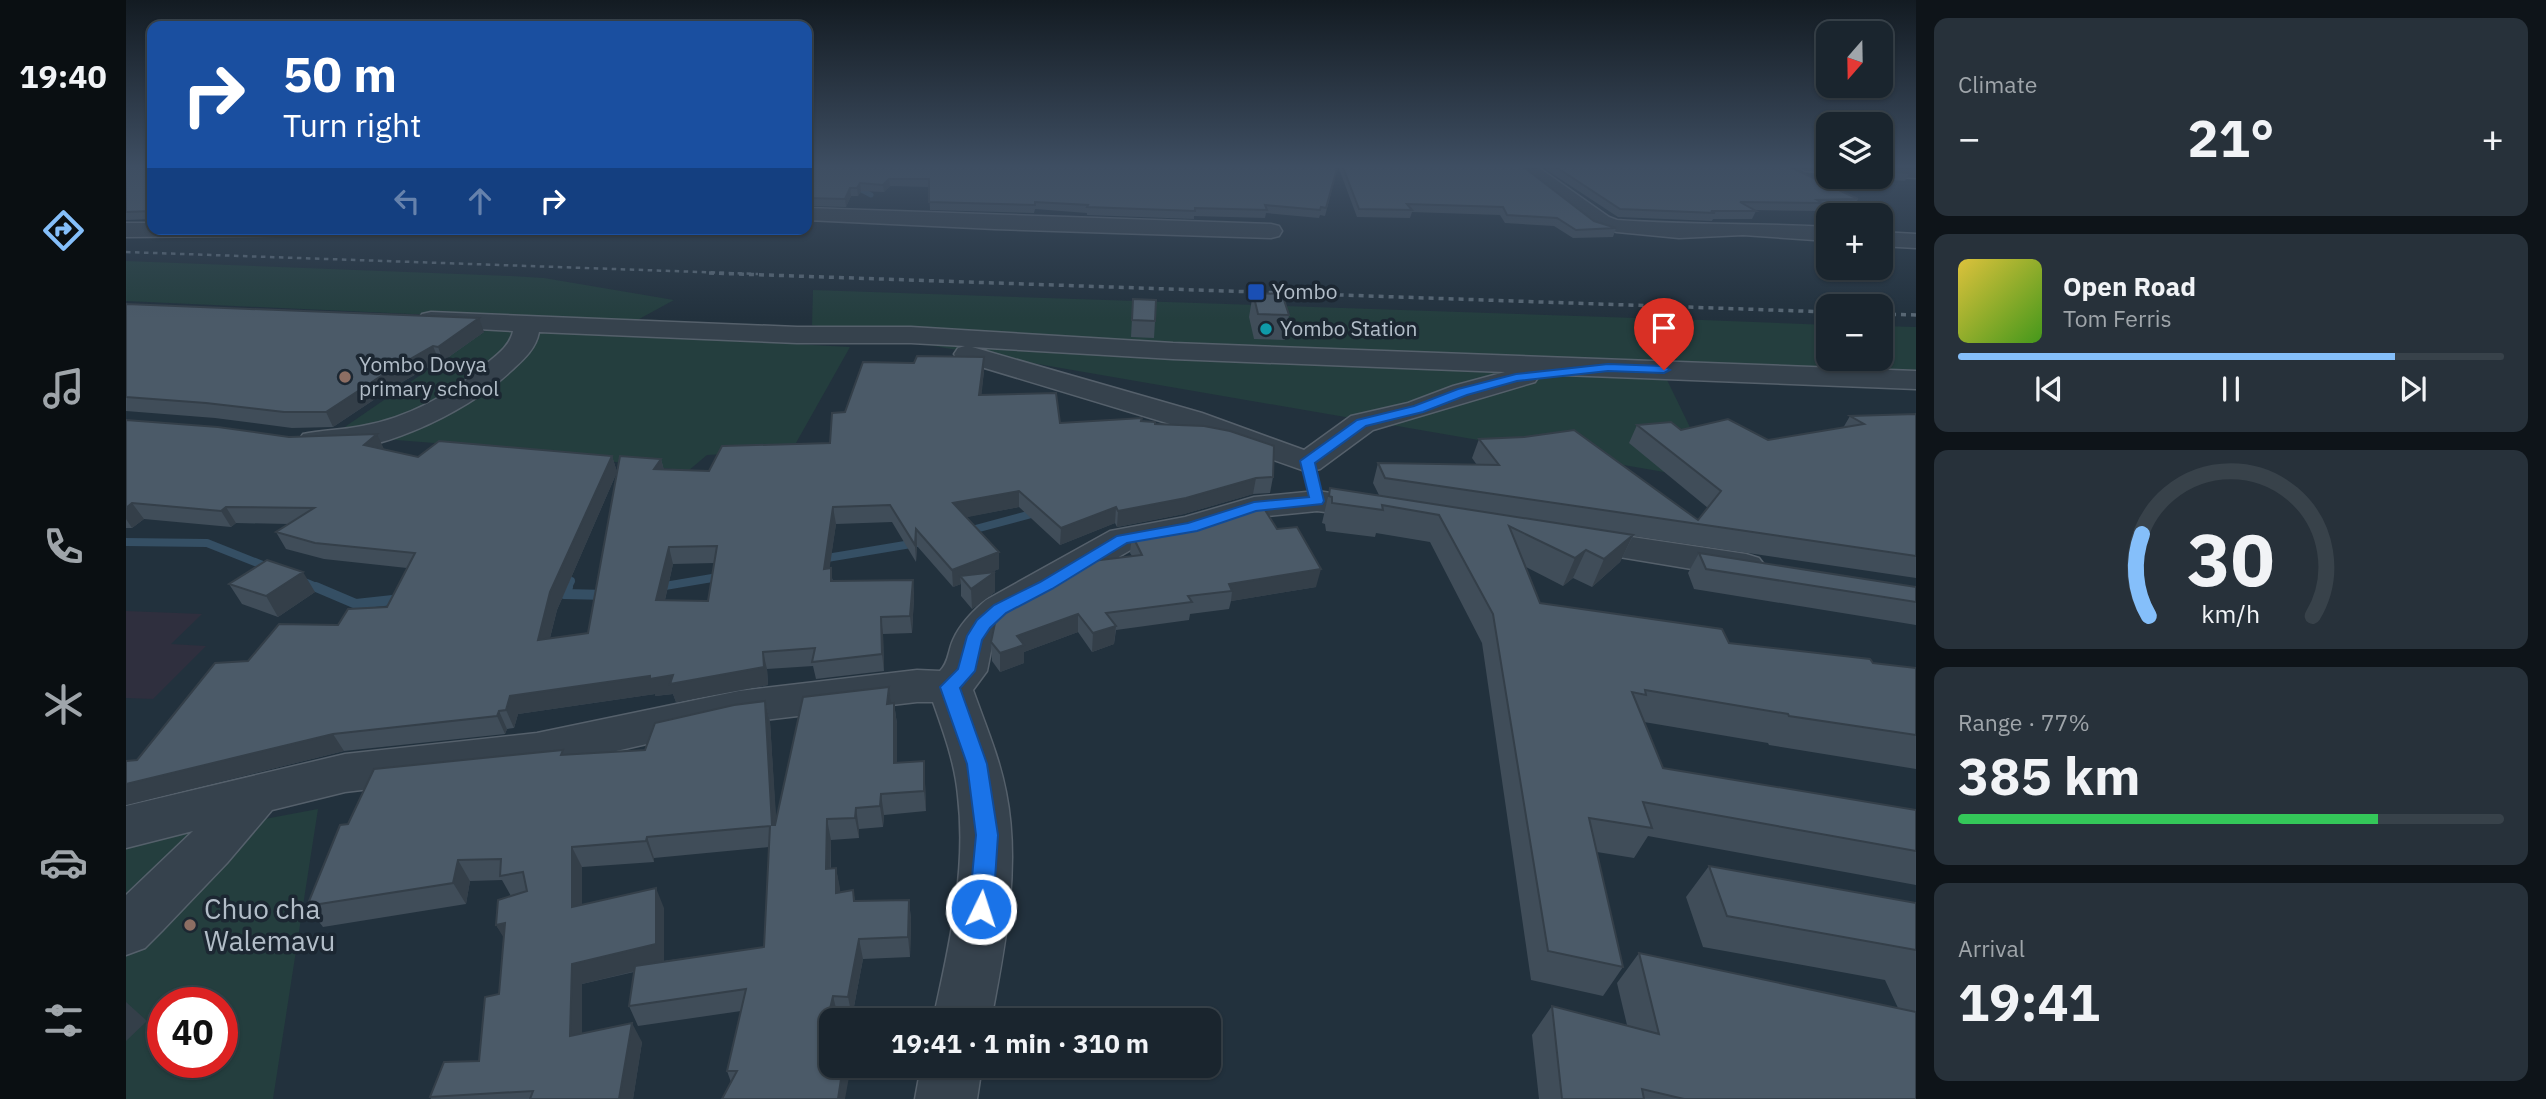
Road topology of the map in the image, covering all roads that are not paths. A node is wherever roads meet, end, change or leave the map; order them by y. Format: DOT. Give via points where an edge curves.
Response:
graph roads {
  1 [pos="848,216"];
  2 [pos="915,216"];
  3 [pos="1593,216"];
  4 [pos="915,220"];
  5 [pos="126,230"];
  6 [pos="147,230"];
  7 [pos="1271,231"];
  8 [pos="1816,233"];
  9 [pos="1893,240"];
  10 [pos="1916,241"];
  11 [pos="399,319"];
  12 [pos="526,324"];
  13 [pos="911,335"];
  14 [pos="1608,368"];
  15 [pos="1916,380"];
  16 [pos="286,439"];
  17 [pos="1307,461"];
  18 [pos="1317,501"];
  19 [pos="1411,513"];
  20 [pos="1545,534"];
  21 [pos="1773,570"];
  22 [pos="950,687"];
  23 [pos="256,795"];
  24 [pos="126,827"];
  25 [pos="126,930"];
  26 [pos="964,1008"];
  27 [pos="950,1078"];
  28 [pos="946,1099"];
  1 -- 4 [label="street"];
  2 -- 4 [label="street"];
  3 -- 8 [label="street" via="1617,226 1679,231"];
  4 -- 7 [label="street"];
  5 -- 6 [label="street"];
  9 -- 10 [label="street"];
  11 -- 12 [label="street"];
  12 -- 13 [label="street"];
  12 -- 16 [label="street" via="524,343 493,374 436,412 345,439"];
  13 -- 14 [label="street" via="1174,351"];
  13 -- 17 [label="street" via="1191,420"];
  14 -- 15 [label="street"];
  14 -- 17 [label="street" via="1516,377 1362,423"];
  17 -- 18 [label="street"];
  18 -- 19 [label="street"];
  18 -- 22 [label="street" via="1254,507 1191,527 1123,539 1000,609 973,640 966,671"];
  20 -- 21 [label="street"];
  22 -- 23 [label="street" via="917,686 738,707 537,751 345,773"];
  22 -- 26 [label="street" via="977,764 987,835 979,933"];
  23 -- 24 [label="street"];
  23 -- 25 [label="street" via="190,871"];
  27 -- 28 [label="street"];
}
